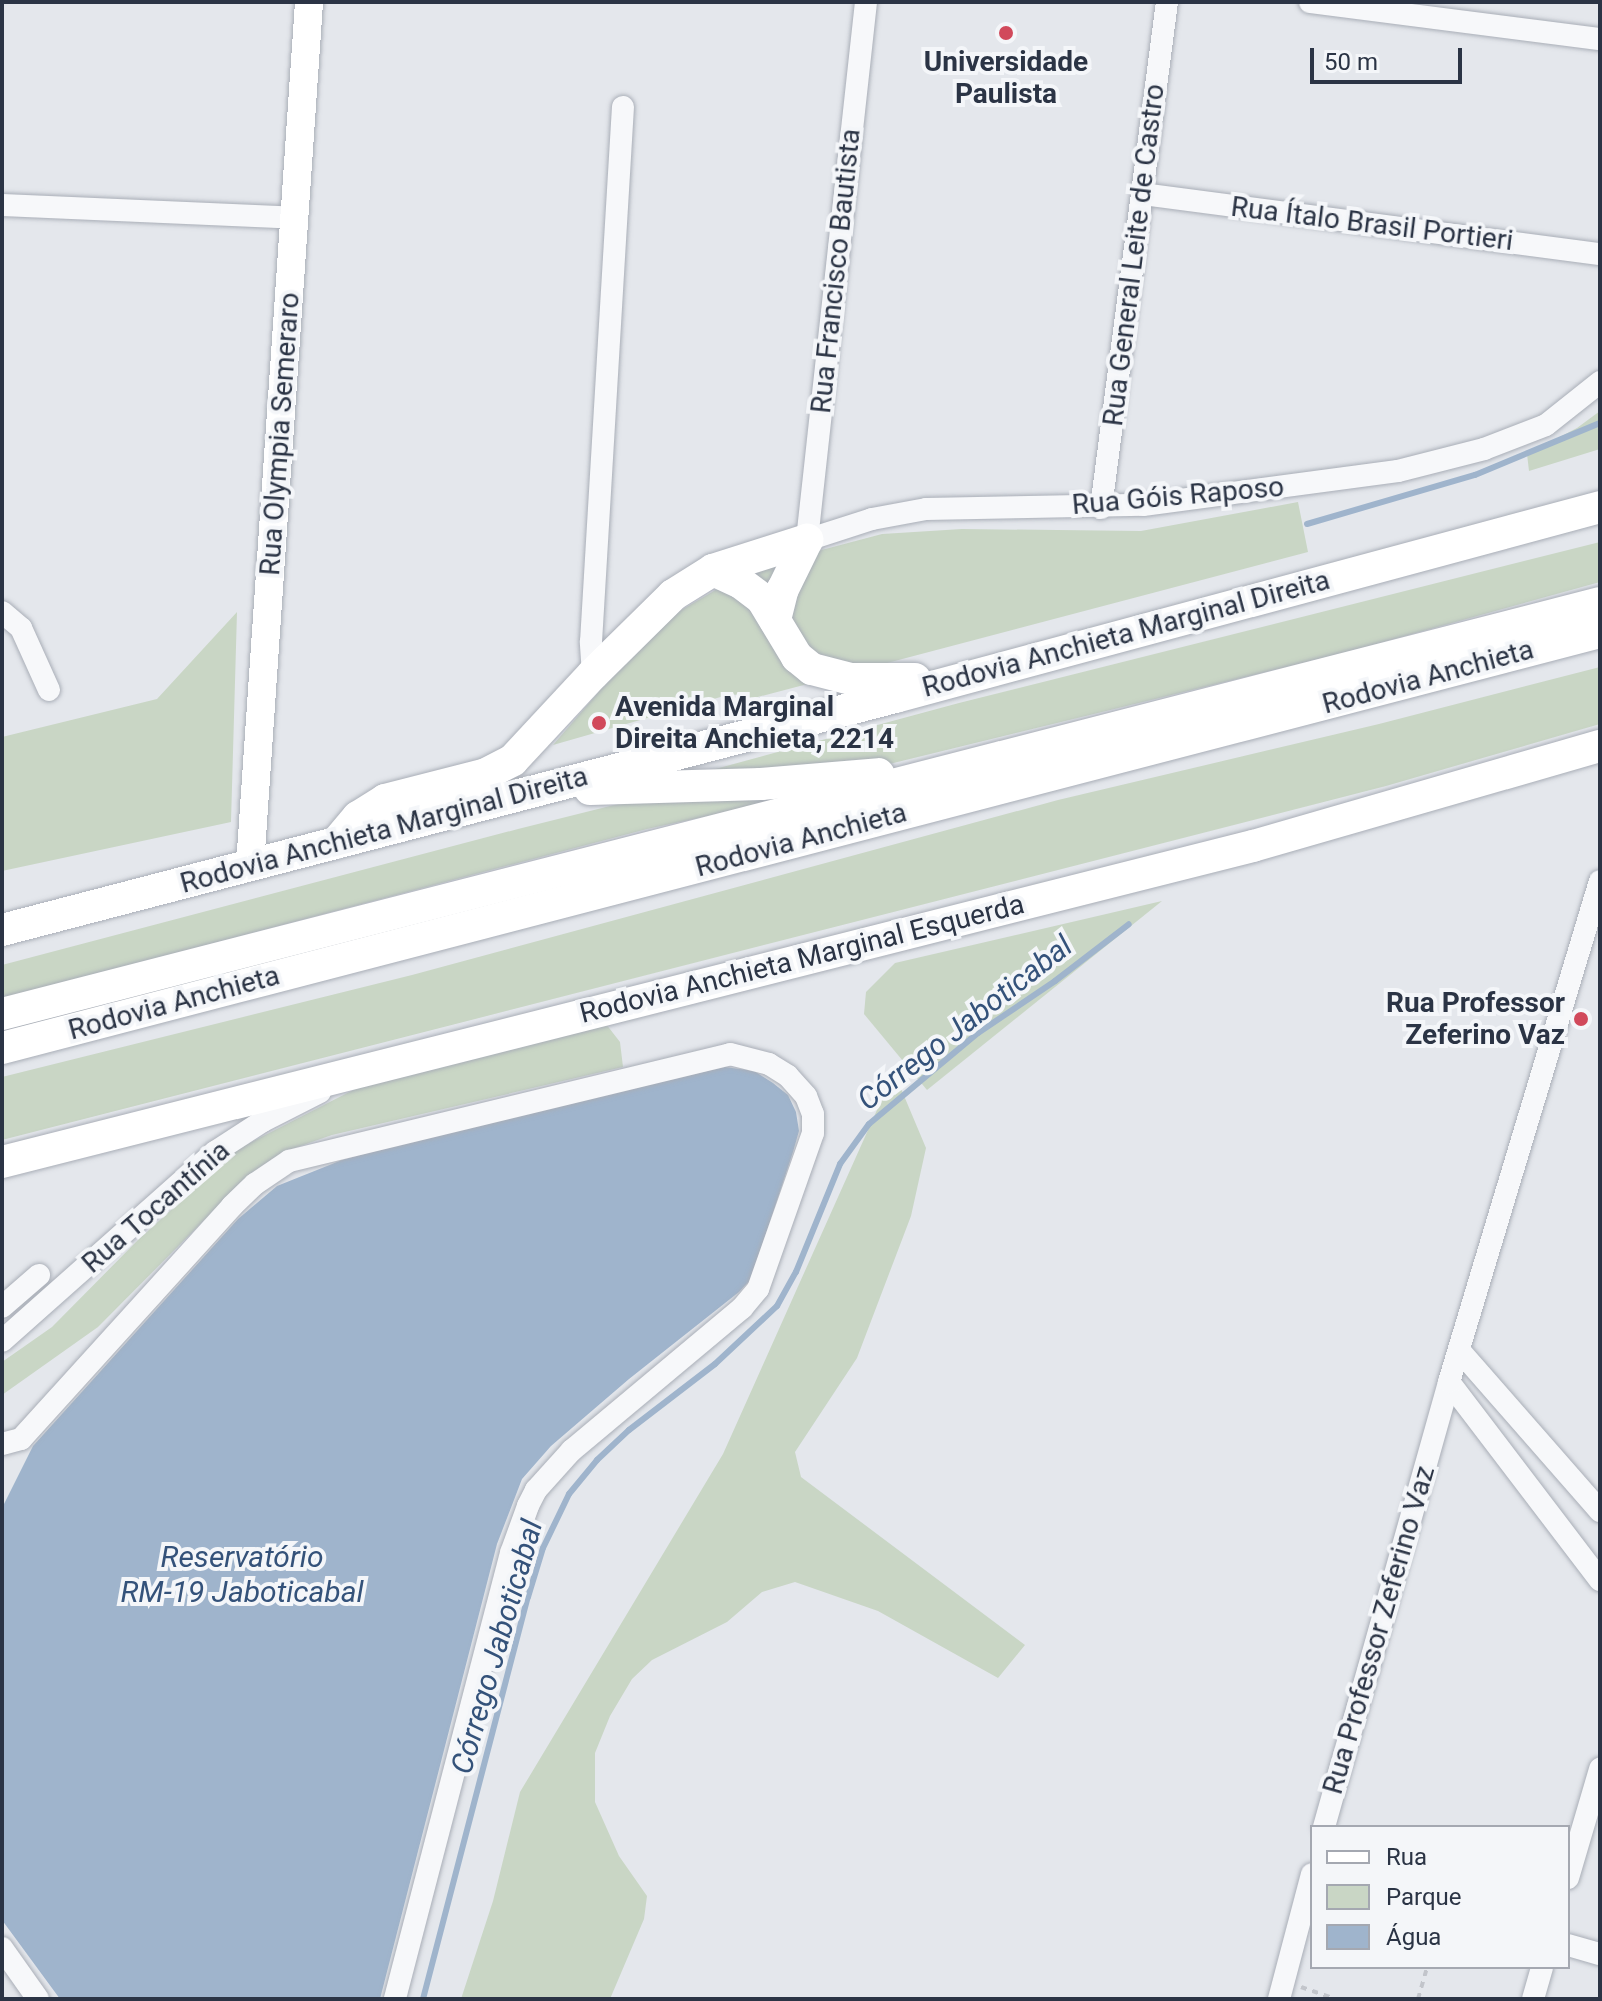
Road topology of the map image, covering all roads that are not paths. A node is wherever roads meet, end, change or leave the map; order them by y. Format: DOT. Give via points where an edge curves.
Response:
graph roads {
  1 [pos="309,2"];
  2 [pos="866,2"];
  3 [pos="1167,2"];
  4 [pos="1310,2"];
  5 [pos="1600,39"];
  6 [pos="623,107"];
  7 [pos="1143,194"];
  8 [pos="2,205"];
  9 [pos="296,218"];
  10 [pos="1600,254"];
  11 [pos="1600,382"];
  12 [pos="1600,507"];
  13 [pos="1101,508"];
  14 [pos="807,540"];
  15 [pos="713,570"];
  16 [pos="1600,603"];
  17 [pos="2,612"];
  18 [pos="775,620"];
  19 [pos="1600,632"];
  20 [pos="593,674"];
  21 [pos="957,678"];
  22 [pos="49,690"];
  23 [pos="1600,746"];
  24 [pos="993,762"];
  25 [pos="527,791"];
  26 [pos="336,843"];
  27 [pos="250,866"];
  28 [pos="1600,881"];
  29 [pos="2,930"];
  30 [pos="2,1014"];
  31 [pos="2,1048"];
  32 [pos="365,1069"];
  33 [pos="2,1162"];
  34 [pos="39,1275"];
  35 [pos="2,1307"];
  36 [pos="2,1341"];
  37 [pos="1459,1350"];
  38 [pos="1449,1382"];
  39 [pos="2,1444"];
  40 [pos="1600,1511"];
  41 [pos="1600,1580"];
  42 [pos="1600,1769"];
  43 [pos="1325,1825"];
  44 [pos="1570,1871"];
  45 [pos="1310,1881"];
  46 [pos="1570,1946"];
  47 [pos="2,1948"];
  48 [pos="1600,1954"];
  49 [pos="1541,1969"];
  50 [pos="1281,1990"];
  51 [pos="38,1999"];
  52 [pos="395,1999"];
  53 [pos="1533,1999"];
  1 -- 9 [label="main road, Rua Olympia Semeraro"];
  2 -- 14 [label="street, Rua Francisco Bautista"];
  3 -- 7 [label="street, Rua General Leite de Castro"];
  4 -- 5 [label="street"];
  6 -- 20 [label="street"];
  7 -- 10 [label="street, Rua Ítalo Brasil Portieri"];
  7 -- 13 [label="street, Rua General Leite de Castro"];
  8 -- 9 [label="street"];
  9 -- 27 [label="main road, Rua Olympia Semeraro"];
  11 -- 13 [label="street, Rua Góis Raposo" via="1546,425 1484,449 1398,471"];
  12 -- 21 [label="highway, Rodovia Anchieta Marginal Direita"];
  13 -- 14 [label="street, Rua Góis Raposo" via="926,509"];
  14 -- 15 [label="highway"];
  14 -- 18 [label="highway" via="783,589"];
  15 -- 18 [label="highway" via="751,590"];
  15 -- 20 [label="highway" via="673,595"];
  16 -- 24 [label="highway, Rodovia Anchieta"];
  17 -- 22 [label="street" via="21,628"];
  18 -- 21 [label="highway" via="797,657 836,678"];
  19 -- 31 [label="highway, Rodovia Anchieta"];
  20 -- 26 [label="highway" via="513,760 486,774 385,800 358,817"];
  21 -- 25 [label="highway, Rodovia Anchieta Marginal Direita"];
  23 -- 32 [label="highway, Rodovia Anchieta Marginal Esquerda" via="1253,846"];
  24 -- 25 [label="highway" via="816,781"];
  24 -- 30 [label="highway, Rodovia Anchieta"];
  25 -- 26 [label="highway, Rodovia Anchieta Marginal Direita"];
  26 -- 27 [label="highway, Rodovia Anchieta Marginal Direita"];
  27 -- 29 [label="highway, Rodovia Anchieta Marginal Direita"];
  28 -- 37 [label="street, Rua Professor Zeferino Vaz"];
  32 -- 33 [label="highway, Rodovia Anchieta Marginal Esquerda"];
  32 -- 36 [label="street, Rua Tocantínia" via="215,1152"];
  34 -- 35 [label="street, Rua Tocantínia"];
  37 -- 38 [label="street, Rua Professor Zeferino Vaz"];
  37 -- 40 [label="street"];
  38 -- 41 [label="street"];
  38 -- 43 [label="street, Rua Professor Zeferino Vaz"];
  39 -- 52 [label="street" via="21,1439 232,1206 289,1161 730,1054 769,1064 806,1096 813,1133 758,1289 572,1450 528,1506 507,1566"];
  42 -- 44 [label="street"];
  45 -- 50 [label="street"];
  46 -- 48 [label="street"];
  47 -- 51 [label="street"];
  49 -- 53 [label="street"];
}
